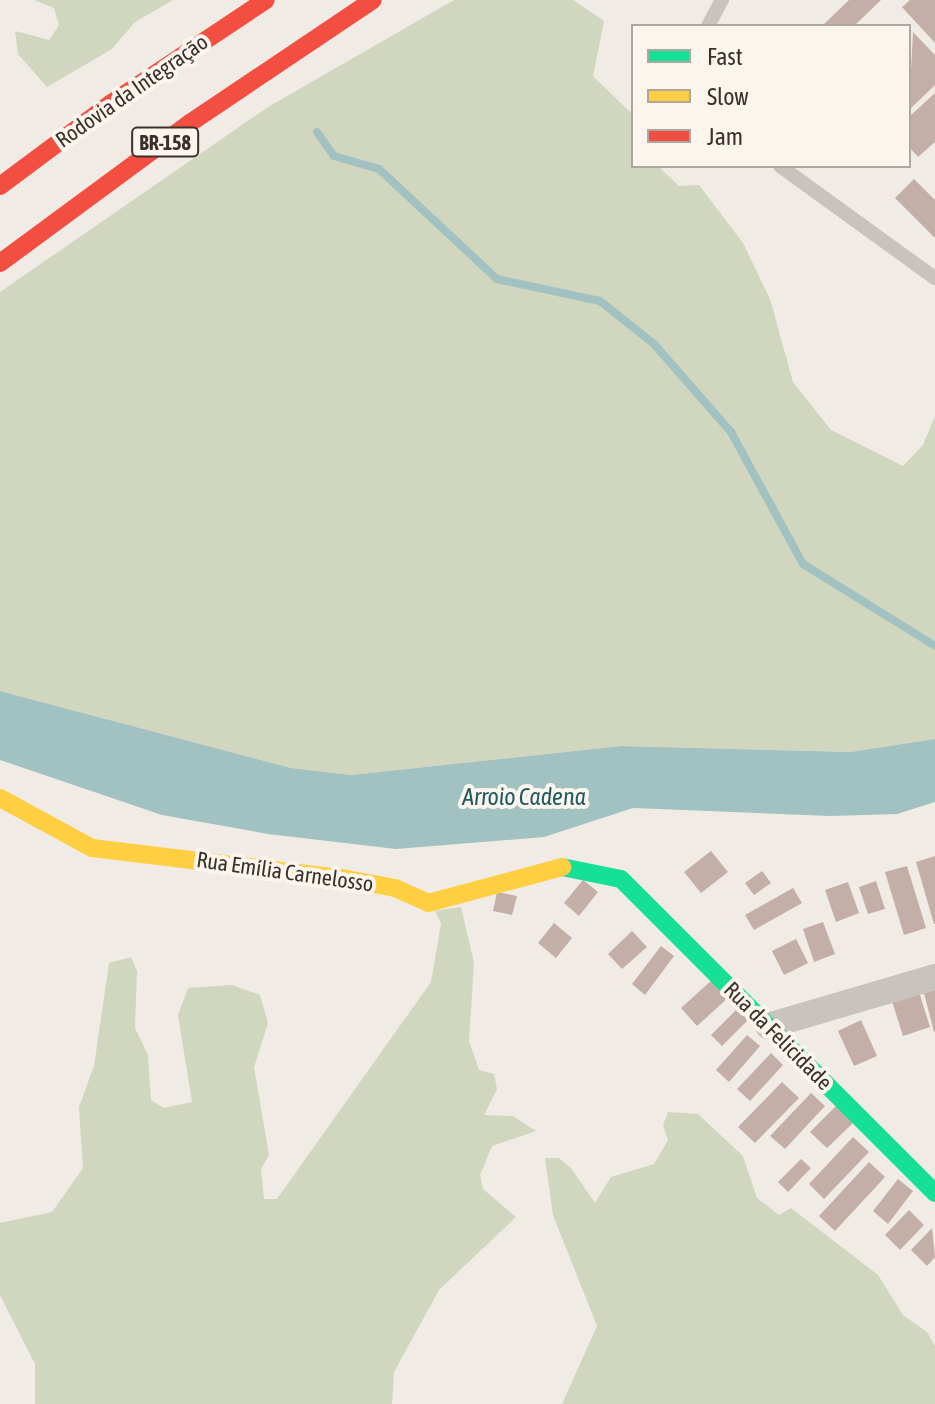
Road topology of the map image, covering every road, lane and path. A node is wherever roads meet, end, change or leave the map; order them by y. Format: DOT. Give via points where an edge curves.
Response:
graph roads {
  1 [pos="255,0"];
  2 [pos="266,0"];
  3 [pos="373,0"];
  4 [pos="722,0"];
  5 [pos="241,14"];
  6 [pos="709,24"];
  7 [pos="783,168"];
  8 [pos="0,186"];
  9 [pos="0,263"];
  10 [pos="935,278"];
  11 [pos="0,798"];
  12 [pos="621,879"];
  13 [pos="935,977"];
  14 [pos="768,1026"];
  15 [pos="935,1193"];
  1 -- 5 [label="main road"];
  2 -- 5 [label="main road, Rodovia da Integração / BR-158"];
  3 -- 9 [label="main road, BR-158" via="190,123"];
  4 -- 6 [label="lane"];
  5 -- 8 [label="main road, Rodovia da Integração / BR-158"];
  7 -- 10 [label="lane"];
  11 -- 12 [label="main road, Rua Emília Carnelosso" via="92,848 347,879 395,888 428,903 560,867"];
  12 -- 14 [label="main road, Rua da Felicidade"];
  13 -- 14 [label="street"];
  14 -- 15 [label="main road, Rua da Felicidade"];
}
